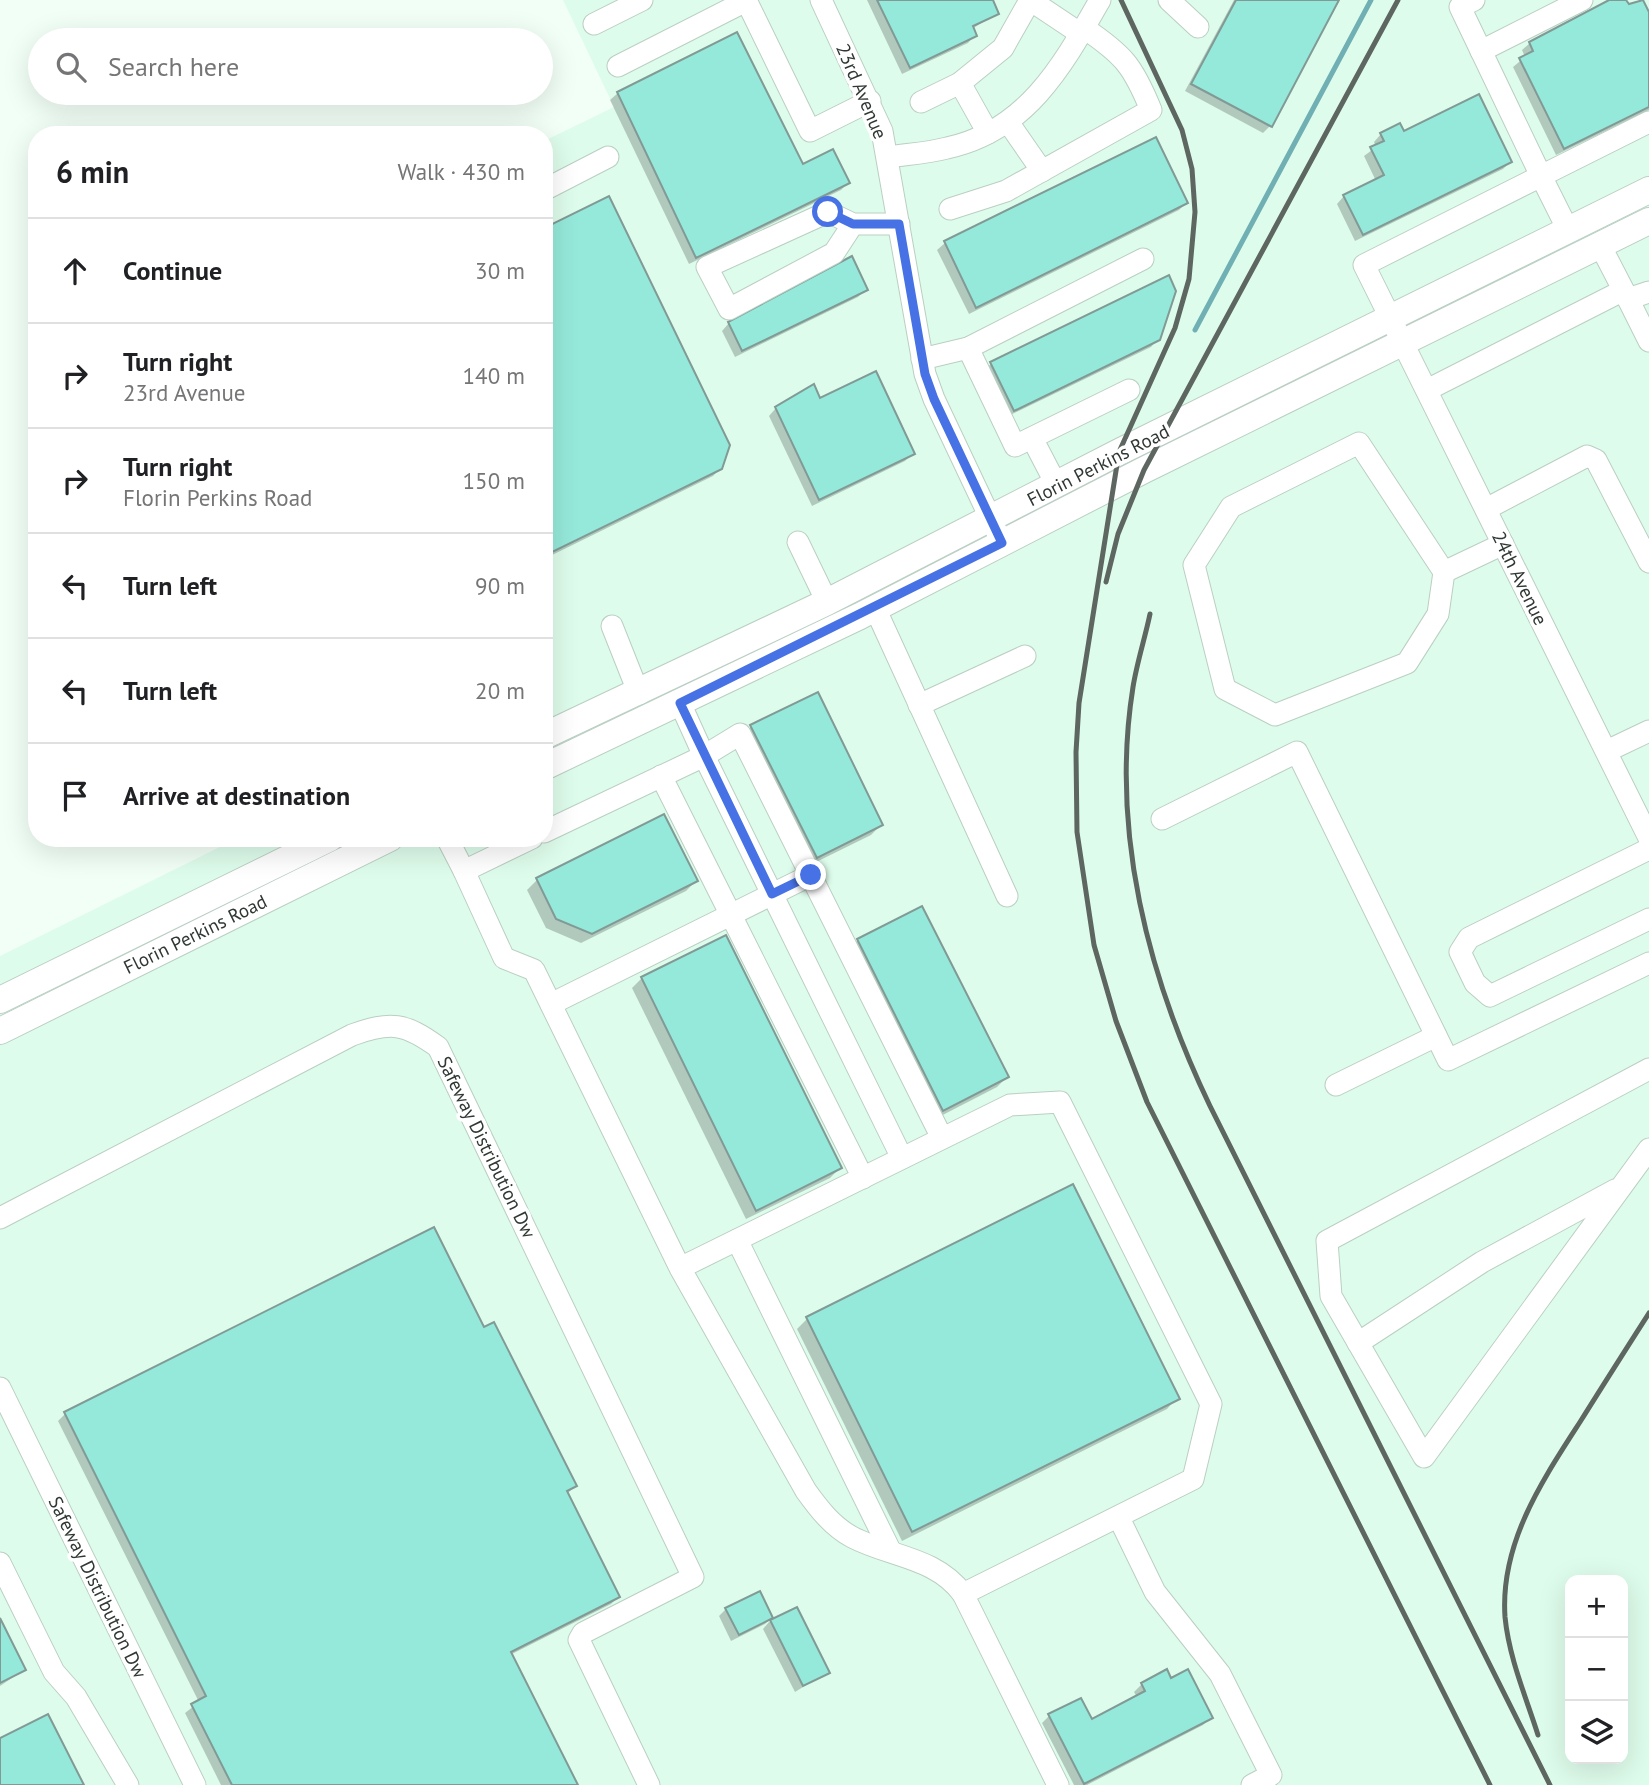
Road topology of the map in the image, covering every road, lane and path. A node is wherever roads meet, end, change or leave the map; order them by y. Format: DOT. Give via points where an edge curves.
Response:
graph roads {
  1 [pos="642,0"];
  2 [pos="746,0"];
  3 [pos="821,0"];
  4 [pos="1100,0"];
  5 [pos="1169,0"];
  6 [pos="1474,0"];
  7 [pos="1582,0"];
  8 [pos="1030,1"];
  9 [pos="594,24"];
  10 [pos="1198,27"];
  11 [pos="1083,31"];
  12 [pos="1481,51"];
  13 [pos="618,66"];
  14 [pos="960,83"];
  15 [pos="870,101"];
  16 [pos="921,102"];
  17 [pos="1008,122"];
  18 [pos="1649,122"];
  19 [pos="988,133"];
  20 [pos="608,157"];
  21 [pos="888,158"];
  22 [pos="1042,171"];
  23 [pos="1541,176"];
  24 [pos="553,185"];
  25 [pos="1649,190"];
  26 [pos="950,209"];
  27 [pos="1649,221"];
  28 [pos="853,224"];
  29 [pos="899,224"];
  30 [pos="1567,230"];
  31 [pos="1600,245"];
  32 [pos="1143,259"];
  33 [pos="1649,292"];
  34 [pos="1625,295"];
  35 [pos="1392,318"];
  36 [pos="1649,341"];
  37 [pos="1404,342"];
  38 [pos="968,348"];
  39 [pos="922,359"];
  40 [pos="1129,390"];
  41 [pos="1427,390"];
  42 [pos="1032,438"];
  43 [pos="1056,485"];
  44 [pos="1486,509"];
  45 [pos="997,532"];
  46 [pos="797,542"];
  47 [pos="1503,544"];
  48 [pos="1649,562"];
  49 [pos="1444,572"];
  50 [pos="827,603"];
  51 [pos="875,608"];
  52 [pos="612,626"];
  53 [pos="1025,656"];
  54 [pos="639,694"];
  55 [pos="680,703"];
  56 [pos="919,705"];
  57 [pos="1649,731"];
  58 [pos="553,732"];
  59 [pos="1606,751"];
  60 [pos="704,756"];
  61 [pos="553,763"];
  62 [pos="661,776"];
  63 [pos="1162,819"];
  64 [pos="553,828"];
  65 [pos="1649,838"];
  66 [pos="304,847"];
  67 [pos="372,847"];
  68 [pos="452,847"];
  69 [pos="513,847"];
  70 [pos="1649,849"];
  71 [pos="464,871"];
  72 [pos="811,875"];
  73 [pos="772,894"];
  74 [pos="1007,896"];
  75 [pos="730,915"];
  76 [pos="1649,919"];
  77 [pos="1649,963"];
  78 [pos="0,1000"];
  79 [pos="551,1004"];
  80 [pos="0,1031"];
  81 [pos="1436,1037"];
  82 [pos="1649,1069"];
  83 [pos="1336,1085"];
  84 [pos="942,1138"];
  85 [pos="1649,1149"];
  86 [pos="902,1158"];
  87 [pos="863,1178"];
  88 [pos="1622,1187"];
  89 [pos="0,1218"];
  90 [pos="737,1240"];
  91 [pos="680,1268"];
  92 [pos="1358,1343"];
  93 [pos="2,1400"];
  94 [pos="1119,1518"];
  95 [pos="890,1550"];
  96 [pos="0,1563"];
  97 [pos="963,1594"];
  98 [pos="128,1785"];
  99 [pos="195,1785"];
  100 [pos="649,1785"];
  101 [pos="1058,1785"];
  102 [pos="1252,1785"];
  1 -- 9 [label="street"];
  2 -- 13 [label="street"];
  2 -- 15 [label="street" via="810,131"];
  3 -- 15 [label="street, 23rd Avenue"];
  4 -- 11 [label="street"];
  5 -- 10 [label="street"];
  6 -- 12 [label="street" via="1460,7"];
  7 -- 12 [label="street"];
  8 -- 11 [label="street"];
  8 -- 14 [label="street" via="1003,48"];
  11 -- 17 [label="street" via="1042,93"];
  11 -- 22 [label="street" via="1118,51 1137,75 1151,110"];
  12 -- 23 [label="street"];
  14 -- 16 [label="street"];
  14 -- 19 [label="street"];
  15 -- 21 [label="street, 23rd Avenue"];
  17 -- 19 [label="street"];
  17 -- 22 [label="street"];
  18 -- 23 [label="street"];
  19 -- 21 [label="street" via="948,148"];
  20 -- 24 [label="street"];
  21 -- 29 [label="street, 23rd Avenue"];
  22 -- 26 [label="street" via="1006,191"];
  23 -- 30 [label="street"];
  23 -- 35 [label="street, 24th Avenue" via="1364,265"];
  25 -- 30 [label="main road, Florin Perkins Road"];
  27 -- 31 [label="main road, Florin Perkins Road"];
  28 -- 28 [label="street" via="828,212 707,267 729,309 834,253"];
  28 -- 29 [label="street"];
  29 -- 39 [label="street, 23rd Avenue"];
  30 -- 35 [label="main road, Florin Perkins Road"];
  31 -- 34 [label="street"];
  31 -- 37 [label="main road, Florin Perkins Road"];
  32 -- 38 [label="street"];
  33 -- 34 [label="street"];
  34 -- 36 [label="street"];
  34 -- 41 [label="street"];
  35 -- 37 [label="street, 24th Avenue"];
  35 -- 43 [label="main road, Florin Perkins Road"];
  37 -- 41 [label="street, 24th Avenue"];
  37 -- 45 [label="main road, Florin Perkins Road"];
  38 -- 39 [label="street"];
  38 -- 42 [label="street" via="1015,446"];
  39 -- 45 [label="street, 23rd Avenue" via="934,399"];
  40 -- 42 [label="street"];
  41 -- 44 [label="street, 24th Avenue"];
  42 -- 43 [label="street"];
  43 -- 45 [label="main road, Florin Perkins Road"];
  44 -- 47 [label="street, 24th Avenue"];
  44 -- 48 [label="street" via="1587,456 1596,460"];
  45 -- 50 [label="main road, Florin Perkins Road"];
  45 -- 51 [label="main road, Florin Perkins Road"];
  46 -- 50 [label="street"];
  47 -- 49 [label="street"];
  47 -- 59 [label="street, 24th Avenue"];
  49 -- 49 [label="street" via="1438,614 1407,663 1275,715 1225,689 1194,565 1231,507 1359,443"];
  50 -- 54 [label="main road, Florin Perkins Road"];
  51 -- 55 [label="main road, Florin Perkins Road"];
  51 -- 56 [label="street"];
  52 -- 54 [label="street"];
  53 -- 56 [label="street"];
  54 -- 58 [label="main road, Florin Perkins Road"];
  55 -- 60 [label="street"];
  55 -- 61 [label="main road, Florin Perkins Road"];
  56 -- 74 [label="street"];
  57 -- 59 [label="street"];
  59 -- 65 [label="street, 24th Avenue"];
  60 -- 62 [label="street"];
  60 -- 72 [label="street" via="740,733"];
  60 -- 73 [label="street"];
  62 -- 64 [label="street"];
  62 -- 75 [label="street"];
  63 -- 81 [label="street" via="1297,752"];
  66 -- 78 [label="main road, Florin Perkins Road"];
  67 -- 80 [label="main road, Florin Perkins Road"];
  68 -- 71 [label="street"];
  69 -- 71 [label="street"];
  70 -- 76 [label="street" via="1469,939 1460,952 1475,984 1490,996"];
  71 -- 79 [label="street" via="504,958 534,970"];
  72 -- 73 [label="street"];
  72 -- 84 [label="street"];
  73 -- 75 [label="street"];
  73 -- 86 [label="street"];
  75 -- 79 [label="street"];
  75 -- 87 [label="street"];
  77 -- 81 [label="street" via="1448,1060"];
  79 -- 91 [label="street"];
  81 -- 83 [label="street"];
  82 -- 92 [label="street" via="1328,1241 1331,1296"];
  84 -- 86 [label="street"];
  84 -- 94 [label="street" via="1010,1105 1060,1102 1211,1405 1193,1479"];
  85 -- 88 [label="street"];
  86 -- 87 [label="street"];
  87 -- 90 [label="street"];
  88 -- 92 [label="street" via="1482,1262"];
  88 -- 92 [label="street" via="1424,1457"];
  89 -- 100 [label="street, Safeway Distribution Dw" via="352,1035 381,1025 413,1029 439,1047 693,1577 583,1633 579,1640"];
  90 -- 91 [label="street"];
  90 -- 95 [label="street"];
  91 -- 95 [label="street" via="811,1499 842,1530"];
  93 -- 99 [label="street, Safeway Distribution Dw"];
  94 -- 97 [label="street"];
  94 -- 102 [label="street" via="1155,1592 1220,1674 1271,1775"];
  95 -- 97 [label="street" via="944,1573"];
  96 -- 98 [label="street" via="54,1672 76,1697"];
  97 -- 101 [label="street"];
}
